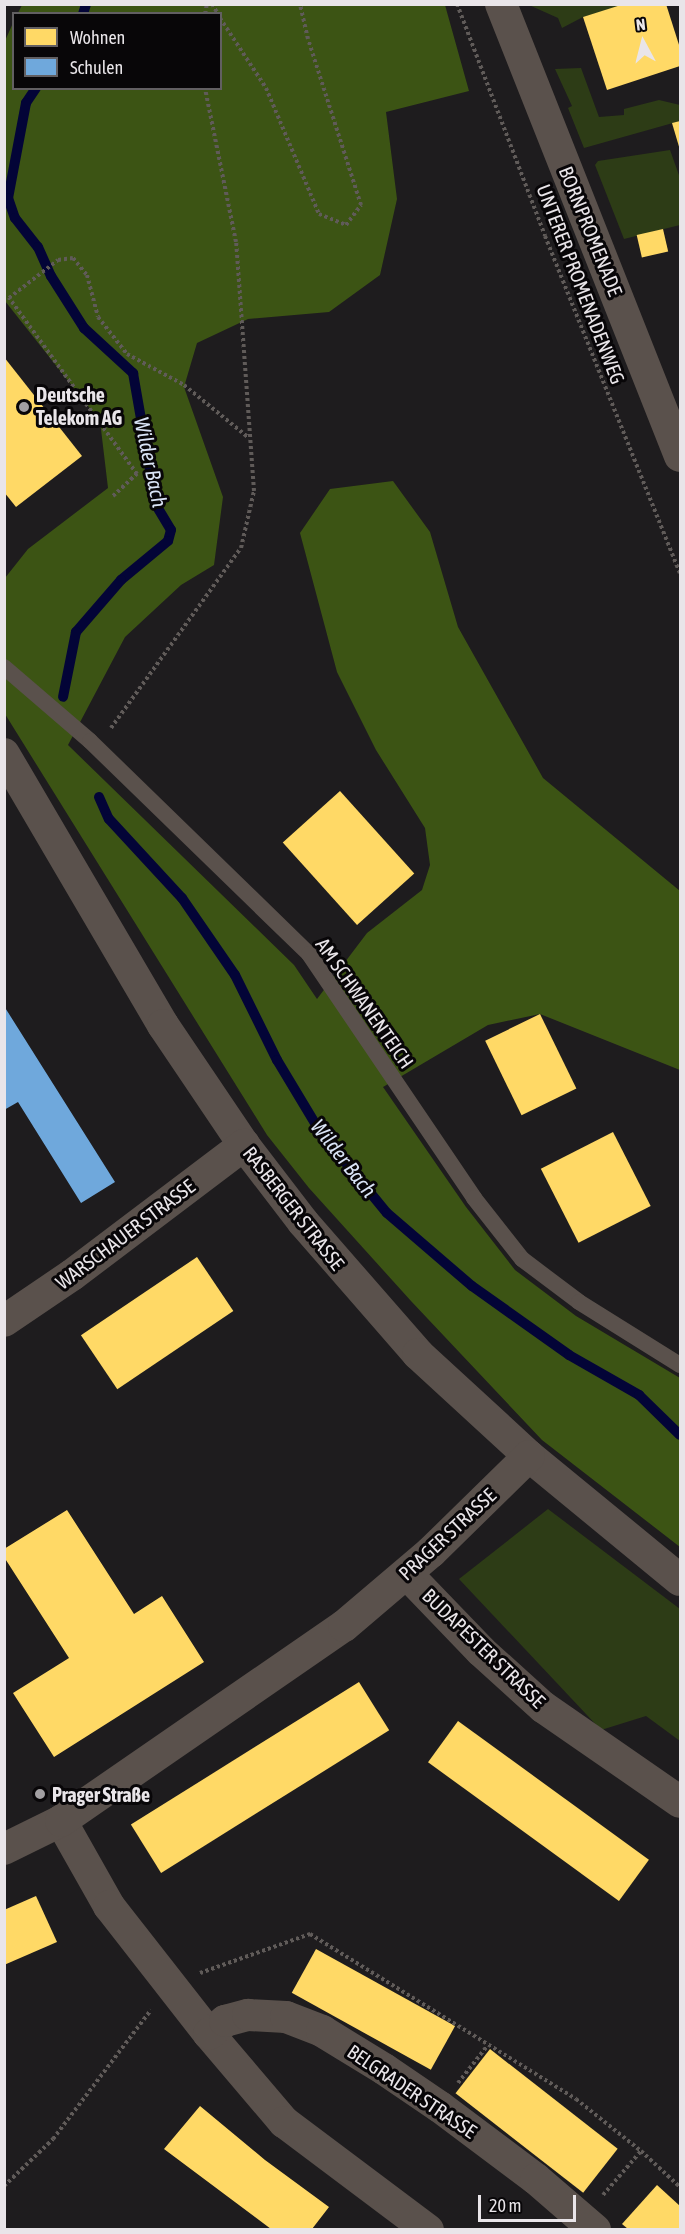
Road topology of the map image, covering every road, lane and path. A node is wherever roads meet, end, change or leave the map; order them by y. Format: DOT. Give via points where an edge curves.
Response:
graph roads {
  1 [pos="300,4"];
  2 [pos="457,4"];
  3 [pos="501,4"];
  4 [pos="222,21"];
  5 [pos="205,90"];
  6 [pos="250,439"];
  7 [pos="681,456"];
  8 [pos="113,496"];
  9 [pos="681,573"];
  10 [pos="4,667"];
  11 [pos="93,744"];
  12 [pos="4,754"];
  13 [pos="244,1145"];
  14 [pos="4,1322"];
  15 [pos="681,1365"];
  16 [pos="529,1456"];
  17 [pos="407,1574"];
  18 [pos="681,1580"];
  19 [pos="681,1802"];
  20 [pos="61,1821"];
  21 [pos="4,1849"];
  22 [pos="171,1983"];
  23 [pos="209,2034"];
  24 [pos="488,2045"];
  25 [pos="440,2107"];
  26 [pos="641,2151"];
  27 [pos="4,2186"];
  28 [pos="681,2187"];
  29 [pos="589,2224"];
  30 [pos="428,2229"];
  1 -- 4 [label="path" via="361,205 346,225 319,214 266,88"];
  2 -- 9 [label="path, UNTERER PROMENADENWEG" via="545,236"];
  3 -- 7 [label="street, BORNPROMENADE"];
  5 -- 6 [label="path" via="236,242"];
  6 -- 8 [label="path" via="184,384 127,354 98,317 87,275 73,258 58,260 9,298 137,474"];
  6 -- 11 [label="path" via="254,492 241,548"];
  10 -- 11 [label="lane, AM SCHWANENTEICH"];
  11 -- 15 [label="lane, AM SCHWANENTEICH" via="309,954 474,1198 522,1259 579,1302"];
  12 -- 13 [label="street, RASBERGER STRASSE" via="163,1025"];
  13 -- 14 [label="street, WARSCHAUER STRASSE"];
  13 -- 16 [label="street, RASBERGER STRASSE" via="310,1231 418,1354"];
  16 -- 17 [label="street, PRAGER STRASSE"];
  16 -- 18 [label="street, RASBERGER STRASSE"];
  17 -- 19 [label="street, BUDAPESTER STRASSE" via="481,1651 543,1707"];
  17 -- 20 [label="street, PRAGER STRASSE" via="344,1626"];
  20 -- 21 [label="street, PRAGER STRASSE"];
  20 -- 22 [label="street" via="109,1906"];
  22 -- 23 [label="street"];
  22 -- 24 [label="path" via="310,1934"];
  22 -- 27 [label="path" via="53,2139"];
  23 -- 25 [label="street, BELGRADER STRASSE" via="225,2021 248,2015 286,2017 322,2031"];
  23 -- 30 [label="street" via="284,2122"];
  24 -- 25 [label="path"];
  24 -- 26 [label="path" via="576,2099"];
  25 -- 29 [label="street, BELGRADER STRASSE"];
  26 -- 28 [label="path"];
  26 -- 29 [label="path"];
}
